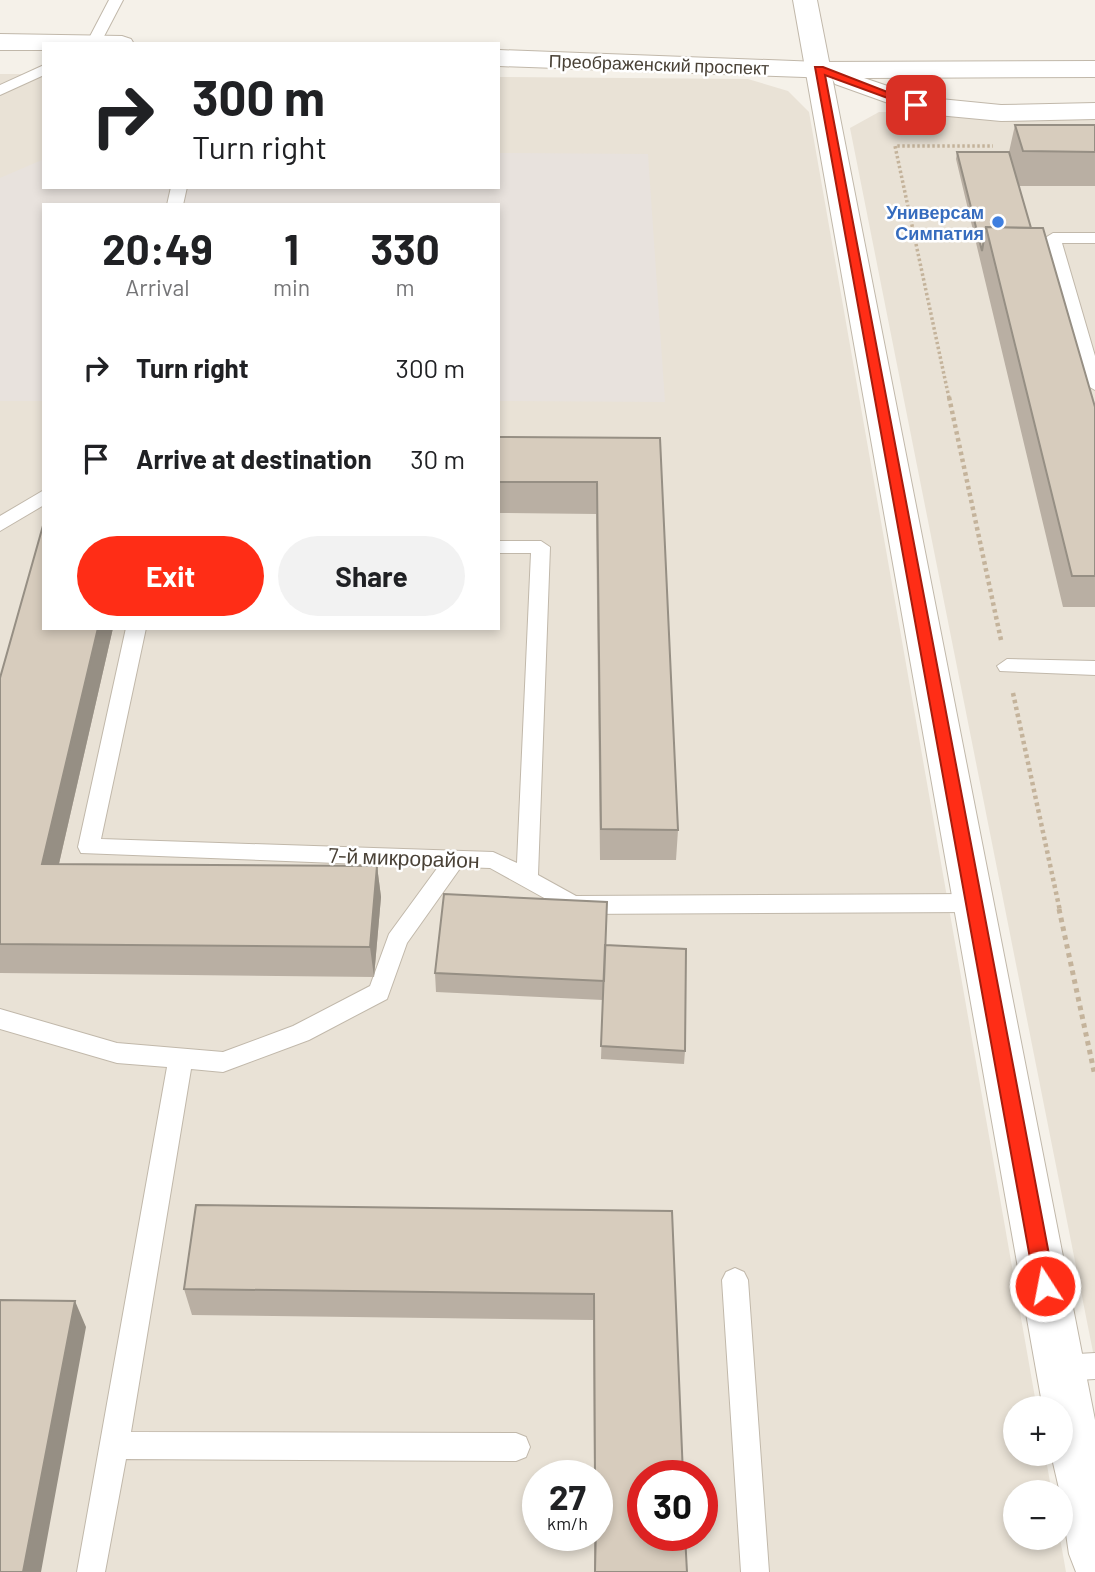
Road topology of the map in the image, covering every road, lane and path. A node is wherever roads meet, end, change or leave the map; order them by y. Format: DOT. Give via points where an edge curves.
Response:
graph roads {
  1 [pos="116,0"];
  2 [pos="806,0"];
  3 [pos="0,42"];
  4 [pos="42,42"];
  5 [pos="95,42"];
  6 [pos="500,58"];
  7 [pos="819,69"];
  8 [pos="1095,69"];
  9 [pos="42,70"];
  10 [pos="0,91"];
  11 [pos="1095,111"];
  12 [pos="1002,146"];
  13 [pos="1095,238"];
  14 [pos="1095,385"];
  15 [pos="42,497"];
  16 [pos="0,525"];
  17 [pos="500,547"];
  18 [pos="136,630"];
  19 [pos="1007,666"];
  20 [pos="1095,668"];
  21 [pos="456,858"];
  22 [pos="527,879"];
  23 [pos="974,904"];
  24 [pos="0,1019"];
  25 [pos="181,1057"];
  26 [pos="1095,1076"];
  27 [pos="735,1280"];
  28 [pos="1078,1367"];
  29 [pos="115,1445"];
  30 [pos="516,1447"];
  31 [pos="1095,1554"];
  32 [pos="92,1572"];
  33 [pos="755,1572"];
  1 -- 5 [label="lane"];
  2 -- 7 [label="street"];
  3 -- 4 [label="street"];
  6 -- 7 [label="street, Преображенский проспект"];
  7 -- 8 [label="street, Преображенский проспект"];
  7 -- 11 [label="street, Преображенский проспект" via="916,105 1002,113"];
  7 -- 23 [label="street"];
  9 -- 10 [label="lane"];
  12 -- 19 [label="path" via="895,146"];
  13 -- 14 [label="lane" via="1053,238"];
  15 -- 16 [label="lane"];
  17 -- 22 [label="lane" via="541,547"];
  18 -- 21 [label="lane, 7-й микрорайон" via="89,847"];
  19 -- 20 [label="lane"];
  19 -- 26 [label="path"];
  21 -- 22 [label="lane, 7-й микрорайон" via="493,860"];
  21 -- 25 [label="lane" via="397,940 379,992 301,1033 223,1062"];
  22 -- 23 [label="lane, 7-й микрорайон" via="573,905"];
  23 -- 28 [label="street"];
  24 -- 25 [label="lane" via="117,1053"];
  25 -- 29 [label="lane"];
  27 -- 33 [label="lane"];
  28 -- 31 [label="street"];
  29 -- 30 [label="lane"];
  29 -- 32 [label="lane"];
}
